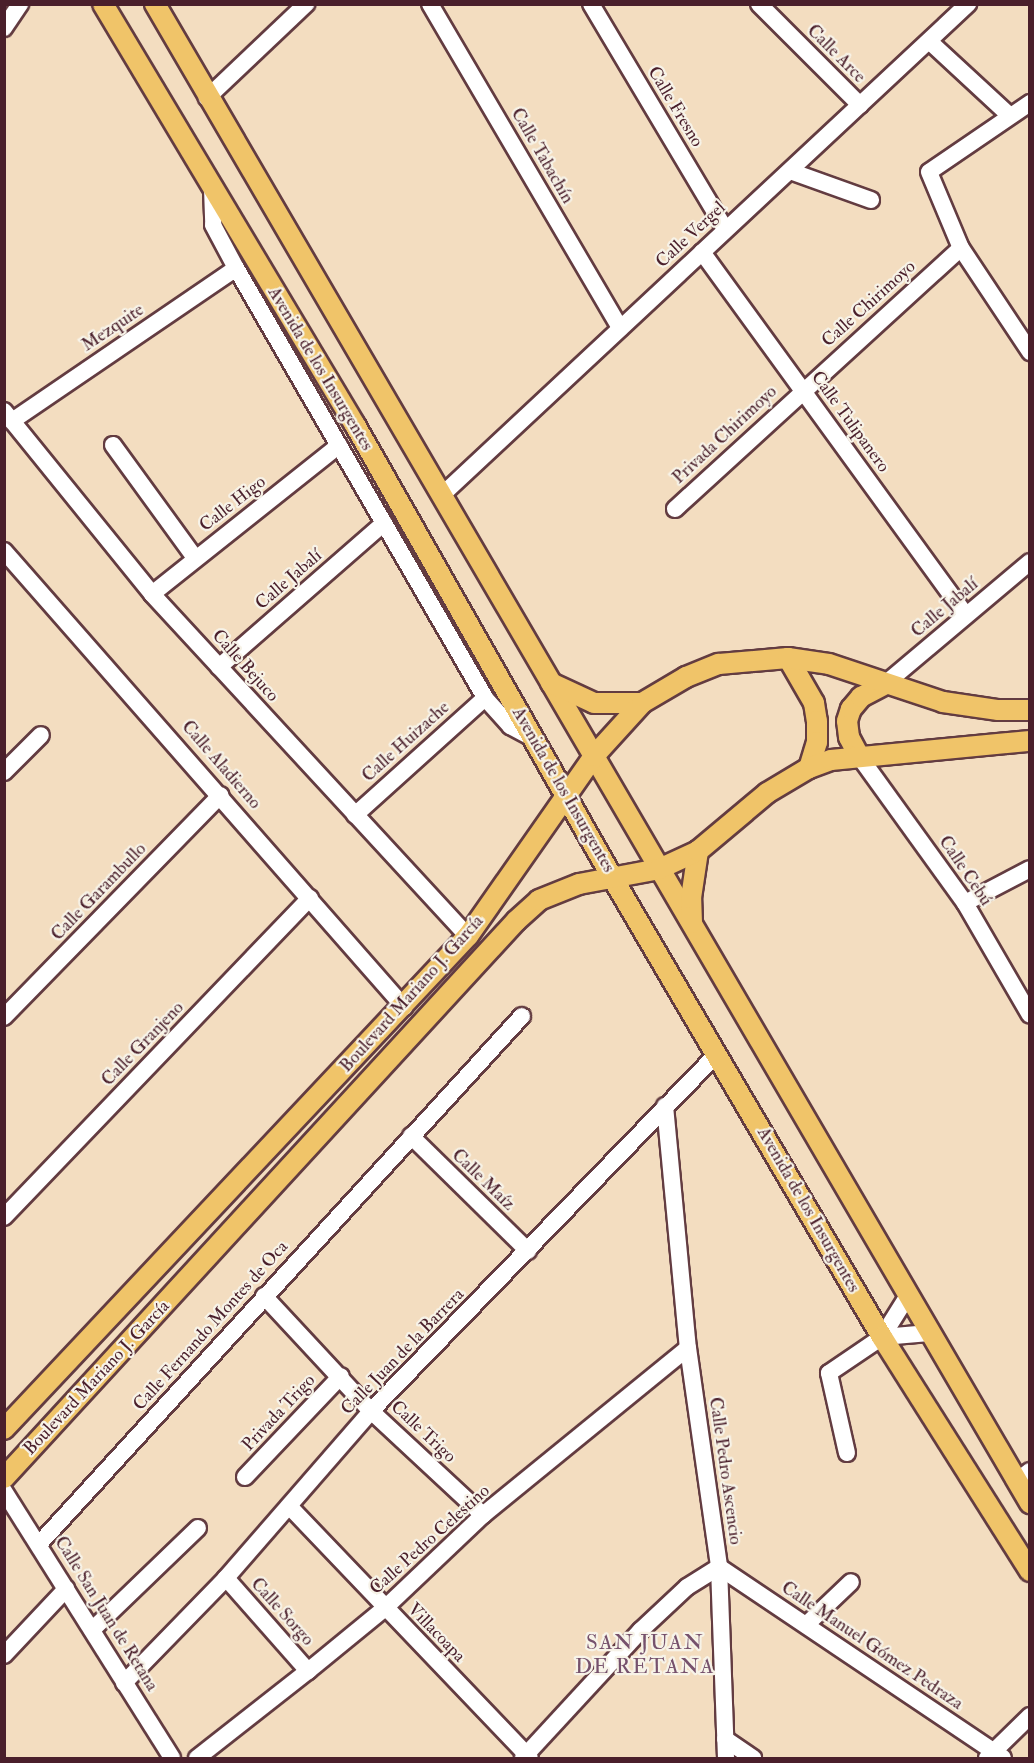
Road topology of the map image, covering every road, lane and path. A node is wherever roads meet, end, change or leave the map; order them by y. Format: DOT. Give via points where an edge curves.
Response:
graph roads {
  1 [pos="20,4"];
  2 [pos="103,4"];
  3 [pos="155,4"];
  4 [pos="306,4"];
  5 [pos="430,4"];
  6 [pos="591,4"];
  7 [pos="759,4"];
  8 [pos="968,4"];
  9 [pos="4,28"];
  10 [pos="929,41"];
  11 [pos="207,98"];
  12 [pos="1029,103"];
  13 [pos="860,105"];
  14 [pos="1010,116"];
  15 [pos="790,171"];
  16 [pos="212,188"];
  17 [pos="871,200"];
  18 [pos="725,229"];
  19 [pos="961,248"];
  20 [pos="702,252"];
  21 [pos="236,268"];
  22 [pos="620,328"];
  23 [pos="1029,352"];
  24 [pos="803,389"];
  25 [pos="8,416"];
  26 [pos="113,445"];
  27 [pos="339,445"];
  28 [pos="442,495"];
  29 [pos="675,508"];
  30 [pos="384,523"];
  31 [pos="4,551"];
  32 [pos="195,558"];
  33 [pos="1029,562"];
  34 [pos="152,594"];
  35 [pos="966,615"];
  36 [pos="788,658"];
  37 [pos="219,666"];
  38 [pos="545,678"];
  39 [pos="885,684"];
  40 [pos="485,698"];
  41 [pos="642,703"];
  42 [pos="1029,710"];
  43 [pos="41,735"];
  44 [pos="534,739"];
  45 [pos="1029,741"];
  46 [pos="594,756"];
  47 [pos="859,756"];
  48 [pos="809,768"];
  49 [pos="4,772"];
  50 [pos="221,795"];
  51 [pos="566,795"];
  52 [pos="355,815"];
  53 [pos="698,851"];
  54 [pos="658,869"];
  55 [pos="1029,869"];
  56 [pos="612,877"];
  57 [pos="310,898"];
  58 [pos="965,903"];
  59 [pos="693,926"];
  60 [pos="468,936"];
  61 [pos="404,1007"];
  62 [pos="1029,1015"];
  63 [pos="522,1016"];
  64 [pos="4,1017"];
  65 [pos="368,1044"];
  66 [pos="717,1054"];
  67 [pos="387,1061"];
  68 [pos="665,1106"];
  69 [pos="411,1136"];
  70 [pos="4,1217"];
  71 [pos="528,1251"];
  72 [pos="909,1294"];
  73 [pos="264,1296"];
  74 [pos="930,1333"];
  75 [pos="882,1337"];
  76 [pos="687,1348"];
  77 [pos="341,1376"];
  78 [pos="371,1411"];
  79 [pos="4,1429"];
  80 [pos="847,1454"];
  81 [pos="1023,1476"];
  82 [pos="4,1478"];
  83 [pos="245,1478"];
  84 [pos="4,1491"];
  85 [pos="1029,1503"];
  86 [pos="290,1508"];
  87 [pos="483,1515"];
  88 [pos="198,1528"];
  89 [pos="40,1543"];
  90 [pos="719,1567"];
  91 [pos="1029,1571"];
  92 [pos="226,1578"];
  93 [pos="851,1582"];
  94 [pos="66,1588"];
  95 [pos="384,1608"];
  96 [pos="806,1625"];
  97 [pos="92,1630"];
  98 [pos="4,1655"];
  99 [pos="308,1671"];
  100 [pos="124,1683"];
  101 [pos="1029,1716"];
  102 [pos="725,1738"];
  103 [pos="994,1756"];
  104 [pos="526,1757"];
  105 [pos="172,1758"];
  106 [pos="197,1758"];
  107 [pos="726,1758"];
  108 [pos="753,1758"];
  1 -- 9 [label="street"];
  2 -- 16 [label="main road, Avenida de los Insurgentes"];
  3 -- 11 [label="main road"];
  4 -- 11 [label="street"];
  5 -- 22 [label="street, Calle Tabachín"];
  6 -- 18 [label="street, Calle Fresno"];
  7 -- 13 [label="street, Calle Arce"];
  8 -- 10 [label="street, Calle Vergel"];
  10 -- 13 [label="street, Calle Vergel"];
  10 -- 14 [label="street"];
  11 -- 28 [label="main road"];
  12 -- 14 [label="street"];
  13 -- 15 [label="street, Calle Vergel"];
  14 -- 19 [label="street" via="929,172"];
  15 -- 17 [label="street"];
  15 -- 18 [label="street, Calle Vergel"];
  16 -- 21 [label="street" via="213,225"];
  16 -- 44 [label="main road, Avenida de los Insurgentes" via="355,425"];
  18 -- 20 [label="street, Calle Vergel"];
  19 -- 23 [label="street"];
  19 -- 24 [label="street, Calle Chirimoyo"];
  20 -- 22 [label="street, Calle Vergel"];
  20 -- 24 [label="street, Calle Tulipanero"];
  21 -- 25 [label="street, Mezquite"];
  21 -- 27 [label="street"];
  22 -- 28 [label="street, Calle Vergel"];
  24 -- 29 [label="street, Privada Chirimoyo"];
  24 -- 35 [label="street, Calle Tulipanero"];
  25 -- 34 [label="street, Calle Bejuco"];
  26 -- 32 [label="street"];
  27 -- 30 [label="street"];
  27 -- 32 [label="street, Calle Higo"];
  28 -- 38 [label="main road"];
  30 -- 37 [label="street, Calle Jabalí"];
  30 -- 40 [label="street"];
  31 -- 50 [label="street, Calle Aladierno"];
  32 -- 34 [label="street, Calle Higo"];
  33 -- 35 [label="street, Calle Jabalí"];
  34 -- 37 [label="street, Calle Bejuco"];
  35 -- 39 [label="street, Calle Jabalí"];
  36 -- 39 [label="main road, Boulevard Mariano J. García" via="829,664"];
  36 -- 41 [label="main road, Boulevard Mariano J. García" via="718,664 686,677"];
  36 -- 48 [label="main road" via="814,703 818,721"];
  37 -- 52 [label="street, Calle Bejuco"];
  38 -- 41 [label="main road" via="594,703"];
  38 -- 46 [label="main road"];
  39 -- 42 [label="main road, Boulevard Mariano J. García" via="943,702"];
  39 -- 47 [label="main road" via="861,697 851,708 847,722 849,737"];
  40 -- 44 [label="street" via="510,726"];
  40 -- 52 [label="street, Calle Huizache"];
  41 -- 46 [label="main road, Boulevard Mariano J. García"];
  43 -- 49 [label="street"];
  44 -- 51 [label="main road, Avenida de los Insurgentes"];
  45 -- 47 [label="main road, Boulevard Mariano J. García"];
  46 -- 51 [label="main road, Boulevard Mariano J. García"];
  46 -- 54 [label="main road"];
  47 -- 48 [label="main road, Boulevard Mariano J. García"];
  47 -- 58 [label="street, Calle Cebú"];
  48 -- 53 [label="main road, Boulevard Mariano J. García" via="767,793"];
  50 -- 57 [label="street, Calle Aladierno"];
  50 -- 64 [label="street, Calle Garambullo"];
  51 -- 56 [label="main road, Avenida de los Insurgentes"];
  51 -- 60 [label="main road, Boulevard Mariano J. García"];
  52 -- 60 [label="street, Calle Bejuco"];
  53 -- 54 [label="main road, Boulevard Mariano J. García"];
  53 -- 59 [label="main road" via="691,898"];
  54 -- 56 [label="main road, Boulevard Mariano J. García"];
  54 -- 59 [label="main road"];
  55 -- 58 [label="street"];
  56 -- 66 [label="main road, Avenida de los Insurgentes"];
  56 -- 67 [label="main road, Boulevard Mariano J. García" via="579,884 539,900"];
  57 -- 61 [label="street, Calle Aladierno"];
  57 -- 70 [label="street, Calle Granjeno"];
  58 -- 62 [label="street, Calle Cebú"];
  59 -- 72 [label="main road"];
  60 -- 61 [label="main road, Boulevard Mariano J. García"];
  61 -- 65 [label="main road, Boulevard Mariano J. García"];
  63 -- 69 [label="street, Calle Fernando Montes de Oca"];
  65 -- 67 [label="main road"];
  65 -- 79 [label="main road, Boulevard Mariano J. García"];
  66 -- 68 [label="street, Calle Juan de la Barrera"];
  66 -- 75 [label="main road, Avenida de los Insurgentes"];
  67 -- 82 [label="main road, Boulevard Mariano J. García"];
  68 -- 71 [label="street, Calle Juan de la Barrera"];
  68 -- 76 [label="street, Calle Pedro Ascencio"];
  69 -- 71 [label="street, Calle Maíz"];
  69 -- 73 [label="street, Calle Fernando Montes de Oca"];
  71 -- 78 [label="street, Calle Juan de la Barrera"];
  72 -- 74 [label="main road"];
  72 -- 75 [label="street"];
  73 -- 77 [label="street, Calle Trigo"];
  73 -- 89 [label="street, Calle Fernando Montes de Oca"];
  74 -- 75 [label="street"];
  74 -- 81 [label="main road"];
  75 -- 80 [label="street" via="829,1373"];
  75 -- 91 [label="main road, Avenida de los Insurgentes"];
  76 -- 87 [label="street, Calle Pedro Celestino"];
  76 -- 90 [label="street, Calle Pedro Ascencio"];
  77 -- 78 [label="street, Calle Trigo"];
  77 -- 83 [label="street, Privada Trigo"];
  78 -- 86 [label="street, Calle Juan de la Barrera"];
  78 -- 87 [label="street, Calle Trigo"];
  81 -- 85 [label="main road"];
  84 -- 89 [label="street, Calle San Juan de Retana"];
  86 -- 92 [label="street, Calle Juan de la Barrera"];
  86 -- 95 [label="street, Villacoapa"];
  87 -- 95 [label="street, Calle Pedro Celestino"];
  88 -- 97 [label="street"];
  89 -- 94 [label="street, Calle San Juan de Retana"];
  90 -- 96 [label="street, Calle Manuel Gómez Pedraza"];
  90 -- 102 [label="street"];
  90 -- 104 [label="street, Calle Pedro Ascencio" via="687,1587 640,1631"];
  92 -- 99 [label="street, Calle Sorgo"];
  92 -- 100 [label="street, Calle Juan de la Barrera"];
  93 -- 96 [label="street"];
  94 -- 97 [label="street, Calle San Juan de Retana"];
  94 -- 98 [label="street"];
  95 -- 99 [label="street, Calle Pedro Celestino"];
  95 -- 104 [label="street, Villacoapa"];
  96 -- 103 [label="street, Calle Manuel Gómez Pedraza"];
  97 -- 100 [label="street, Calle San Juan de Retana"];
  99 -- 106 [label="street, Calle Pedro Celestino"];
  100 -- 105 [label="street, Calle San Juan de Retana"];
  101 -- 103 [label="street"];
  102 -- 107 [label="street"];
  102 -- 108 [label="street"];
}
